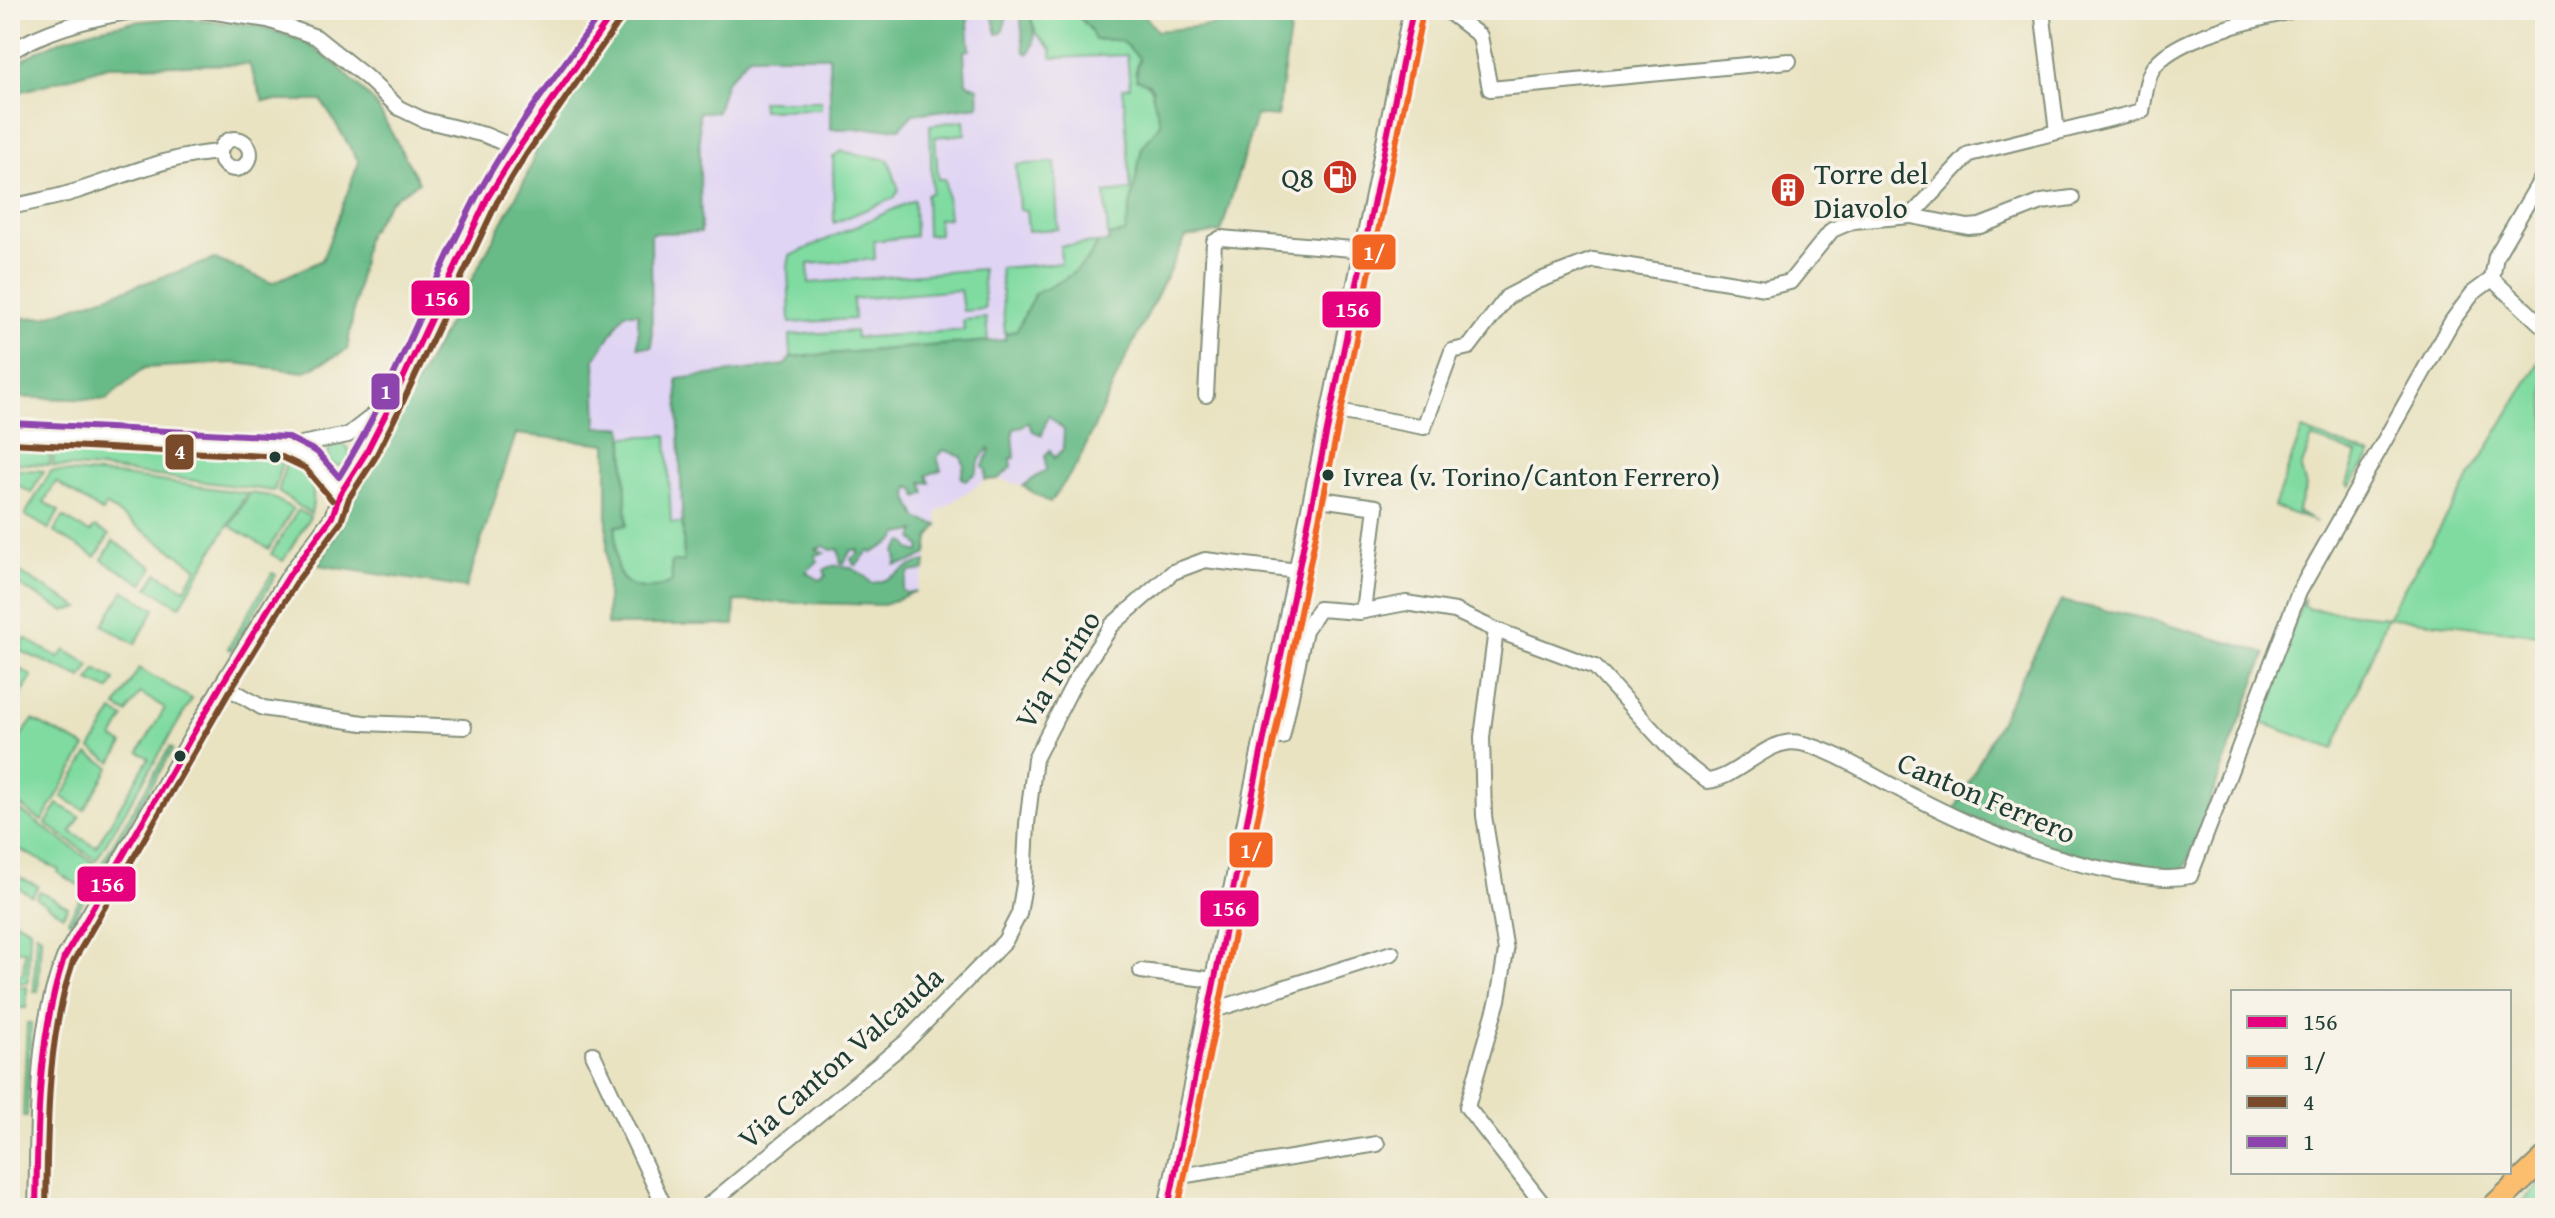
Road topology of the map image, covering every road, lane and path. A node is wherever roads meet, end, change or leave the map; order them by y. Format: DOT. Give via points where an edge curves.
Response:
graph roads {
  1 [pos="138,10"];
  2 [pos="202,10"];
  3 [pos="615,10"];
  4 [pos="1413,10"];
  5 [pos="1446,10"];
  6 [pos="2042,10"];
  7 [pos="2293,10"];
  8 [pos="10,52"];
  9 [pos="1789,61"];
  10 [pos="2057,132"];
  11 [pos="518,149"];
  12 [pos="220,152"];
  13 [pos="2545,173"];
  14 [pos="2072,198"];
  15 [pos="10,207"];
  16 [pos="1911,216"];
  17 [pos="1364,250"];
  18 [pos="2492,279"];
  19 [pos="2545,328"];
  20 [pos="1206,395"];
  21 [pos="392,402"];
  22 [pos="1332,410"];
  23 [pos="10,433"];
  24 [pos="285,447"];
  25 [pos="340,494"];
  26 [pos="1313,498"];
  27 [pos="1298,571"];
  28 [pos="1363,611"];
  29 [pos="1496,630"];
  30 [pos="222,684"];
  31 [pos="464,727"];
  32 [pos="1265,735"];
  33 [pos="1005,941"];
  34 [pos="1392,953"];
  35 [pos="1141,971"];
  36 [pos="1214,980"];
  37 [pos="1208,1012"];
  38 [pos="593,1054"];
  39 [pos="1377,1144"];
  40 [pos="2545,1158"];
  41 [pos="1174,1177"];
  42 [pos="36,1208"];
  43 [pos="665,1208"];
  44 [pos="705,1208"];
  45 [pos="1168,1208"];
  46 [pos="1546,1208"];
  47 [pos="2492,1208"];
  1 -- 8 [label="street" via="56,31"];
  2 -- 11 [label="street" via="268,20 316,37 399,108"];
  3 -- 11 [label="street"];
  4 -- 17 [label="street"];
  5 -- 9 [label="street" via="1480,36 1490,89"];
  6 -- 10 [label="street"];
  7 -- 10 [label="street" via="2177,48 2154,66 2142,111"];
  10 -- 16 [label="street" via="1969,154"];
  11 -- 21 [label="street" via="488,197"];
  12 -- 15 [label="street" via="136,169 77,191"];
  13 -- 18 [label="street" via="2496,256"];
  14 -- 16 [label="street" via="2042,202 1980,226"];
  16 -- 22 [label="street" via="1853,221 1832,230 1790,282 1765,288 1593,260 1507,297 1469,347 1452,351 1424,427"];
  17 -- 20 [label="street" via="1221,238 1214,242"];
  17 -- 22 [label="street"];
  18 -- 19 [label="street"];
  18 -- 29 [label="street, Canton Ferrero" via="2473,293 2452,321 2299,592 2190,876 2159,878 2061,860 1958,820 1800,743 1782,743 1720,780 1707,781 1679,759 1595,667"];
  21 -- 24 [label="street" via="348,435"];
  21 -- 25 [label="street"];
  22 -- 26 [label="street"];
  23 -- 24 [label="street"];
  24 -- 25 [label="street" via="311,460"];
  25 -- 30 [label="street" via="327,525"];
  26 -- 27 [label="street"];
  26 -- 28 [label="street" via="1376,507"];
  27 -- 32 [label="street"];
  27 -- 33 [label="street, Via Torino" via="1205,560 1173,572 1112,625 1075,681 1035,759 1019,914"];
  28 -- 29 [label="street, Canton Ferrero" via="1406,603 1455,611"];
  28 -- 32 [label="street, Canton Ferrero" via="1319,609 1311,617 1286,728 1282,737"];
  29 -- 46 [label="street" via="1482,737 1484,816 1506,951 1498,1000 1467,1107"];
  30 -- 31 [label="street" via="263,708 363,723"];
  30 -- 42 [label="street" via="52,986 43,1050"];
  32 -- 36 [label="street"];
  33 -- 44 [label="street, Via Canton Valcauda" via="906,1042"];
  34 -- 37 [label="street"];
  35 -- 36 [label="street"];
  36 -- 37 [label="street"];
  37 -- 41 [label="street"];
  38 -- 43 [label="street"];
  39 -- 41 [label="street"];
  40 -- 47 [label="main road"];
  41 -- 45 [label="street"];
}
